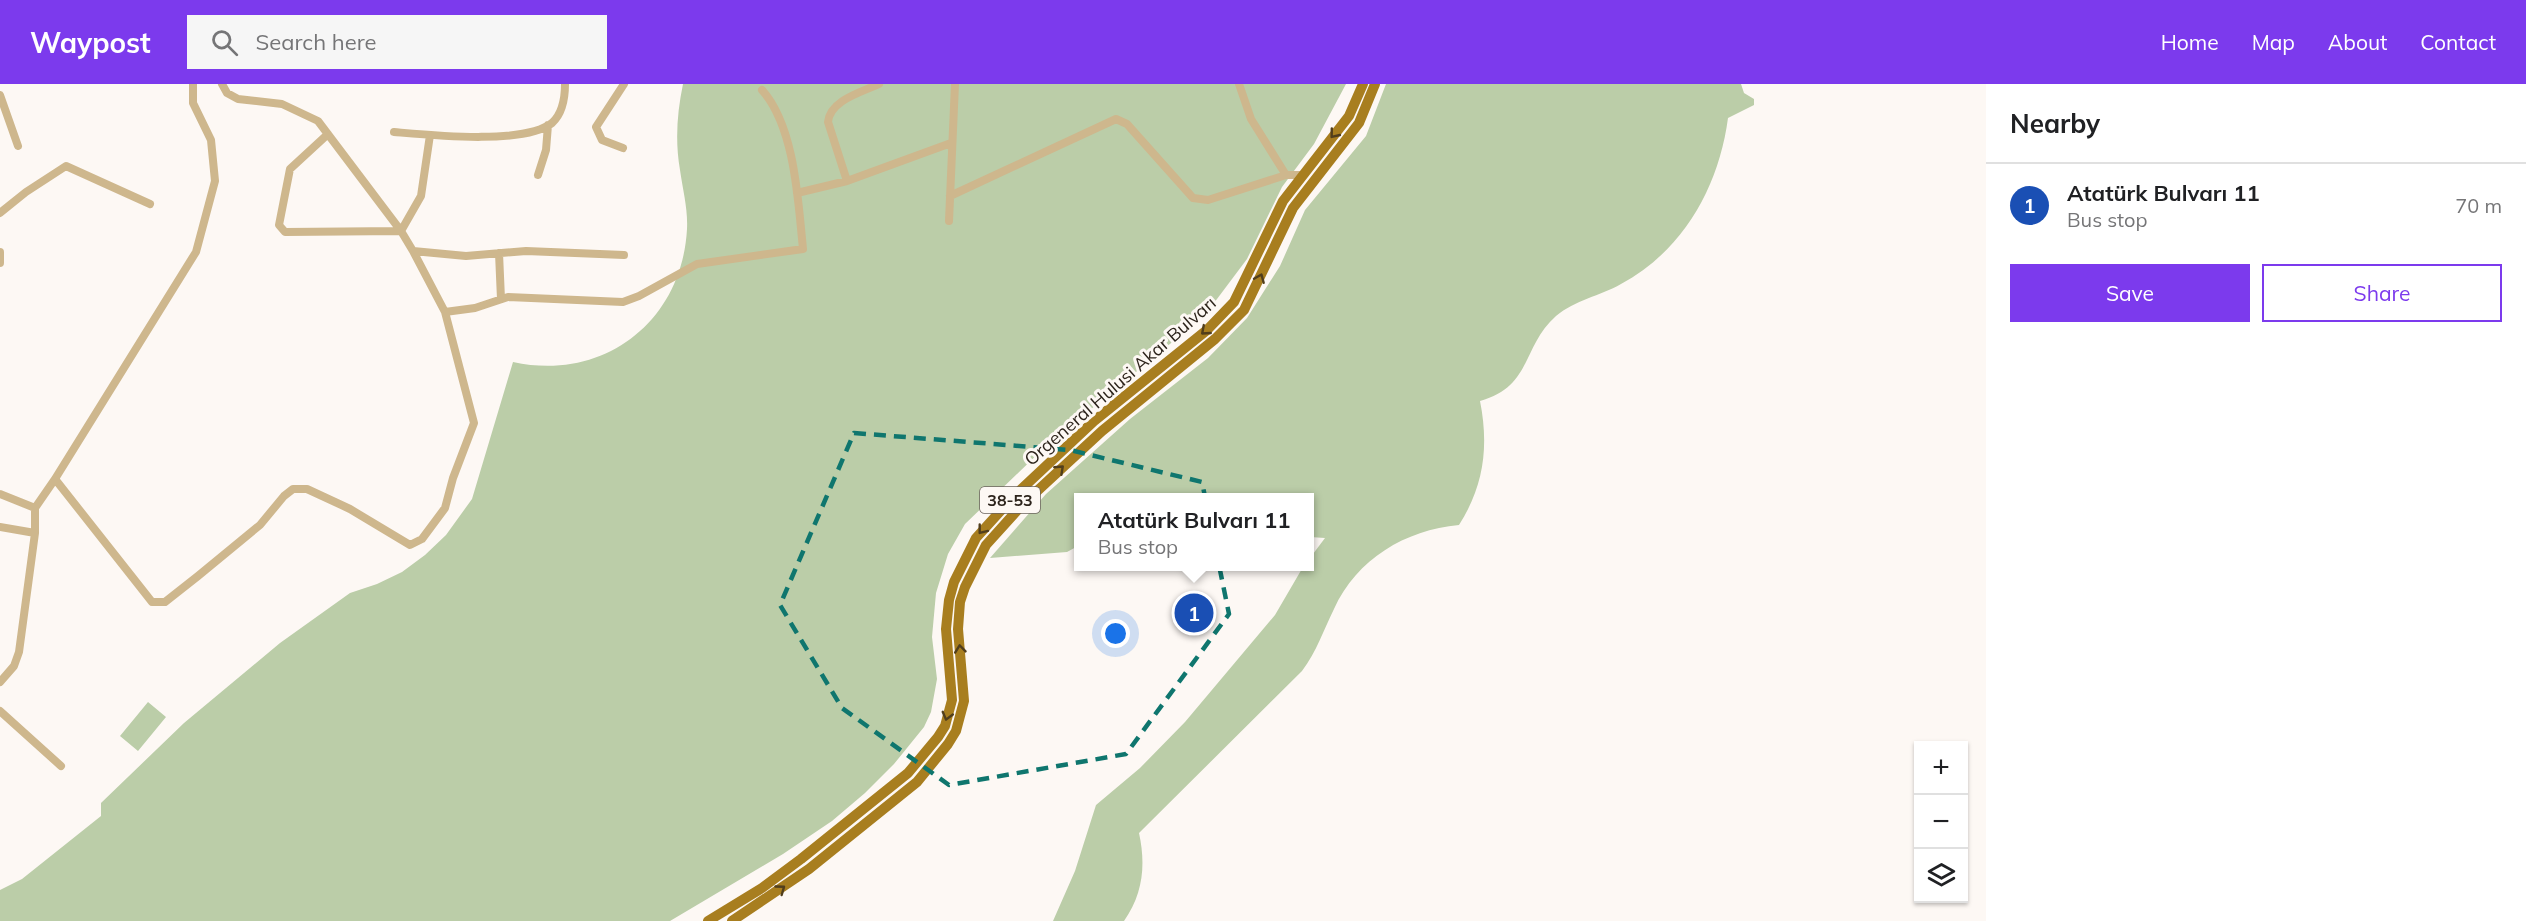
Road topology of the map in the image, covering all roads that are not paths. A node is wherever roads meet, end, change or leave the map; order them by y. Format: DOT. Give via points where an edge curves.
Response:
graph roads {
  1 [pos="192,84"];
  2 [pos="222,84"];
  3 [pos="565,84"];
  4 [pos="624,84"];
  5 [pos="879,84"];
  6 [pos="955,84"];
  7 [pos="1239,84"];
  8 [pos="1363,84"];
  9 [pos="1375,84"];
  10 [pos="762,90"];
  11 [pos="0,95"];
  12 [pos="548,125"];
  13 [pos="394,132"];
  14 [pos="328,134"];
  15 [pos="430,135"];
  16 [pos="951,143"];
  17 [pos="18,146"];
  18 [pos="623,148"];
  19 [pos="538,174"];
  20 [pos="1286,175"];
  21 [pos="1303,175"];
  22 [pos="847,181"];
  23 [pos="797,193"];
  24 [pos="950,196"];
  25 [pos="150,204"];
  26 [pos="0,213"];
  27 [pos="949,221"];
  28 [pos="401,231"];
  29 [pos="412,251"];
  30 [pos="0,252"];
  31 [pos="499,253"];
  32 [pos="624,255"];
  33 [pos="0,263"];
  34 [pos="501,299"];
  35 [pos="445,312"];
  36 [pos="55,479"];
  37 [pos="0,494"];
  38 [pos="35,508"];
  39 [pos="0,527"];
  40 [pos="35,533"];
  41 [pos="0,682"];
  42 [pos="0,711"];
  43 [pos="61,766"];
  44 [pos="708,921"];
  45 [pos="732,921"];
  1 -- 36 [label="street" via="193,103 211,140 215,181 196,252"];
  2 -- 14 [label="street" via="227,93 238,99 282,104 300,112 318,121"];
  3 -- 12 [label="street" via="563,105"];
  4 -- 18 [label="street" via="596,127 602,140"];
  5 -- 22 [label="street" via="838,104 829,114 828,122"];
  6 -- 16 [label="street"];
  7 -- 20 [label="street" via="1251,118"];
  8 -- 21 [label="main road, Orgeneral Hulusi Akar Bulvarı / 38-53, one-way" via="1349,116"];
  45 -- 9 [label="main road, Orgeneral Hulusi Akar Bulvarı / 38-53, one-way" via="809,869 917,782 948,744 964,701 958,629 960,602 986,545 1022,505 1102,430 1215,339 1244,310 1293,208 1359,123"];
  10 -- 23 [label="street" via="781,120"];
  11 -- 17 [label="street"];
  12 -- 15 [label="street" via="502,135"];
  12 -- 19 [label="street" via="546,150"];
  13 -- 15 [label="street"];
  14 -- 28 [label="street"];
  14 -- 28 [label="street" via="290,169 281,229 290,233"];
  15 -- 28 [label="street" via="421,196"];
  16 -- 22 [label="street"];
  16 -- 24 [label="street"];
  20 -- 21 [label="street"];
  20 -- 24 [label="street" via="1198,200 1126,124 1116,119"];
  21 -- 44 [label="main road, Orgeneral Hulusi Akar Bulvarı / 38-53, one-way" via="1283,201 1234,303 1207,330 1094,421 1014,496 976,538 949,600 946,629 952,700 938,737 908,773 855,816 762,888"];
  22 -- 23 [label="street"];
  23 -- 34 [label="street" via="802,249 697,264 623,302"];
  24 -- 27 [label="street"];
  25 -- 26 [label="street" via="66,166"];
  28 -- 29 [label="street"];
  29 -- 31 [label="street" via="466,256"];
  29 -- 35 [label="street"];
  30 -- 33 [label="street"];
  31 -- 32 [label="street"];
  31 -- 34 [label="street"];
  34 -- 35 [label="street"];
  35 -- 36 [label="street" via="474,423 445,508 422,539 410,545 350,509 307,489 293,489 260,525 198,576 165,602 152,602"];
  36 -- 38 [label="street"];
  37 -- 38 [label="street"];
  38 -- 40 [label="street"];
  39 -- 40 [label="street"];
  40 -- 41 [label="street" via="20,652"];
  42 -- 43 [label="street"];
}
